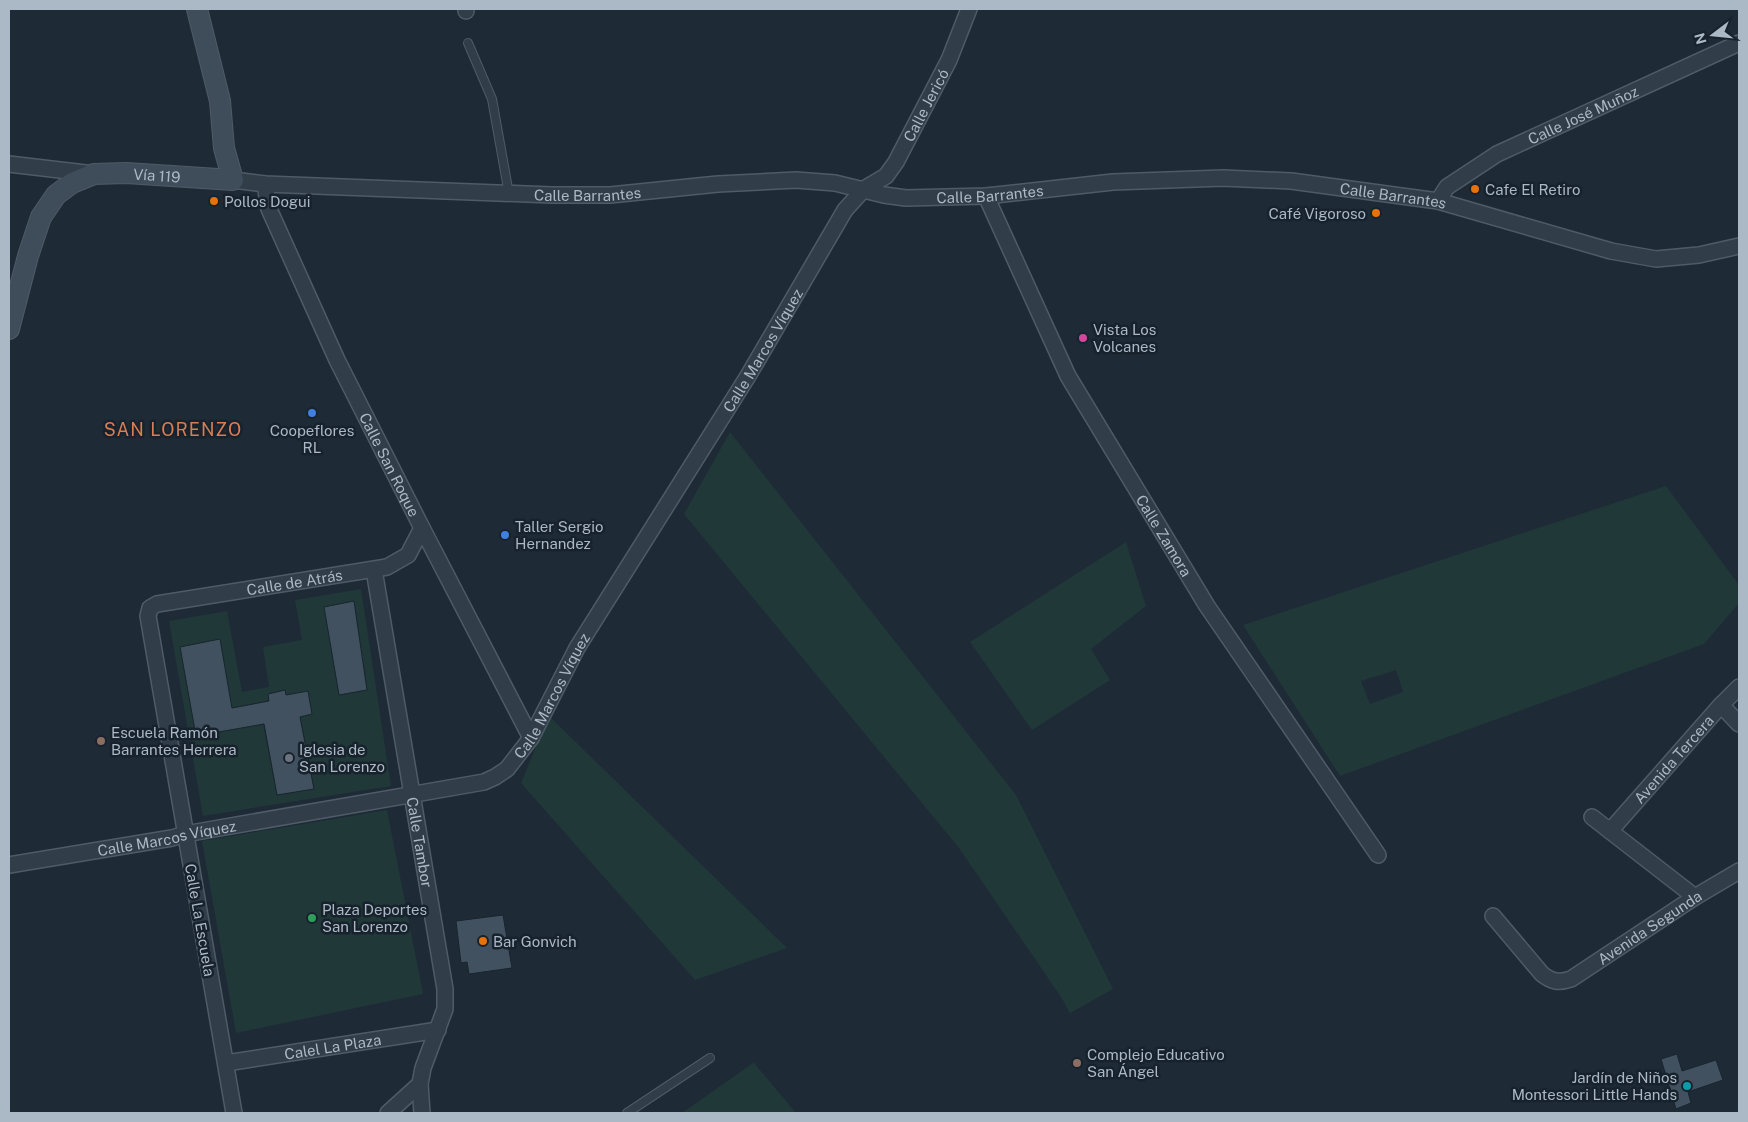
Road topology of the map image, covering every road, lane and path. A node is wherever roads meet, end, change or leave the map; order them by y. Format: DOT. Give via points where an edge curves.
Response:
graph roads {
  1 [pos="198,9"];
  2 [pos="969,9"];
  3 [pos="468,43"];
  4 [pos="1739,43"];
  5 [pos="9,164"];
  6 [pos="94,174"];
  7 [pos="233,180"];
  8 [pos="264,184"];
  9 [pos="864,189"];
  10 [pos="510,194"];
  11 [pos="986,196"];
  12 [pos="1438,200"];
  13 [pos="1739,246"];
  14 [pos="9,329"];
  15 [pos="422,528"];
  16 [pos="374,570"];
  17 [pos="150,608"];
  18 [pos="1738,689"];
  19 [pos="1720,705"];
  20 [pos="1739,724"];
  21 [pos="531,738"];
  22 [pos="412,794"];
  23 [pos="1592,817"];
  24 [pos="1610,831"];
  25 [pos="185,834"];
  26 [pos="1378,855"];
  27 [pos="9,865"];
  28 [pos="1739,871"];
  29 [pos="1695,897"];
  30 [pos="1493,916"];
  31 [pos="438,1030"];
  32 [pos="710,1058"];
  33 [pos="226,1063"];
  34 [pos="420,1084"];
  35 [pos="234,1113"];
  36 [pos="388,1113"];
  37 [pos="422,1113"];
  38 [pos="627,1113"];
  1 -- 7 [label="main road" via="220,101 224,148"];
  2 -- 9 [label="street, Calle Jericó" via="949,60 896,162 886,176"];
  3 -- 10 [label="lane" via="492,99"];
  4 -- 12 [label="street, Calle José Muñoz" via="1497,154 1447,187"];
  5 -- 6 [label="street"];
  6 -- 7 [label="main road, Vía 119"];
  6 -- 14 [label="main road, Vía 119" via="72,183 56,195 41,217"];
  7 -- 8 [label="street, Calle Barrantes"];
  8 -- 10 [label="street, Calle Barrantes"];
  8 -- 15 [label="street, Calle San Roque" via="269,209 337,360"];
  9 -- 10 [label="street, Calle Barrantes" via="796,180 610,195"];
  9 -- 11 [label="street, Calle Barrantes" via="906,198"];
  9 -- 21 [label="street, Calle Marcos Víquez" via="845,210 748,376 577,648"];
  11 -- 12 [label="street, Calle Barrantes" via="1113,182 1223,178 1292,181"];
  11 -- 26 [label="street, Calle Zamora" via="1068,376 1207,606"];
  12 -- 13 [label="street, Calle Barrantes" via="1611,251 1656,259 1699,256"];
  15 -- 16 [label="street, Calle de Atrás" via="408,554 388,567"];
  15 -- 21 [label="street, Calle San Roque"];
  16 -- 17 [label="street, Calle de Atrás" via="157,604"];
  16 -- 22 [label="street, Calle Tambor"];
  17 -- 25 [label="street, Calle La Escuela" via="148,616"];
  18 -- 19 [label="street, Avenida Tercera"];
  19 -- 20 [label="street"];
  19 -- 24 [label="street, Avenida Tercera"];
  21 -- 22 [label="street, Calle Marcos Víquez" via="507,769 495,777 484,782"];
  22 -- 25 [label="street, Calle Marcos Víquez"];
  22 -- 31 [label="street, Calle Tambor" via="445,989 445,1009"];
  23 -- 24 [label="street"];
  24 -- 29 [label="street"];
  25 -- 27 [label="street, Calle Marcos Víquez"];
  25 -- 33 [label="street, Calle La Escuela"];
  28 -- 29 [label="street, Avenida Segunda"];
  29 -- 30 [label="street, Avenida Segunda" via="1571,979 1560,982 1549,980 1542,974"];
  31 -- 33 [label="street, Calel La Plaza"];
  31 -- 34 [label="street, Calle Tambor"];
  32 -- 38 [label="lane"];
  33 -- 35 [label="street, Calle La Escuela"];
  34 -- 36 [label="street"];
  34 -- 37 [label="street, Calle Tambor"];
}
